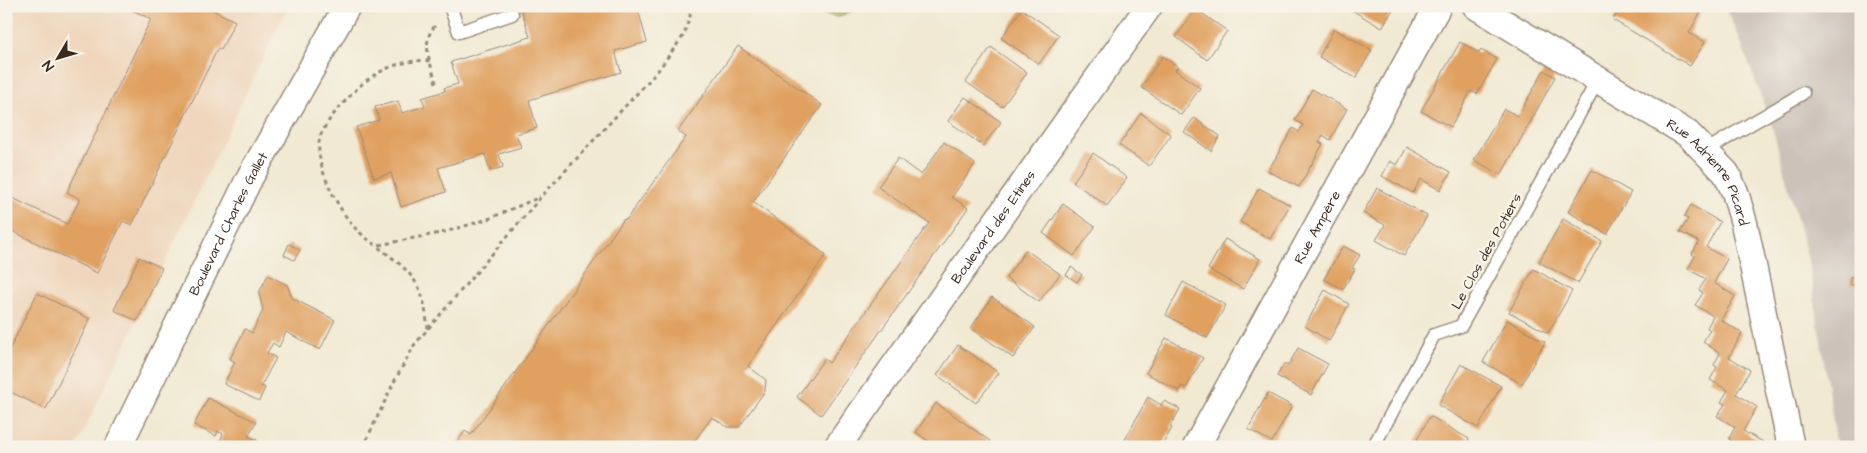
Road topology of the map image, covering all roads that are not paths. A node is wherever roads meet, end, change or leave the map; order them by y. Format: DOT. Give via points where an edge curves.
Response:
graph roads {
  1 [pos="347,6"];
  2 [pos="1149,6"];
  3 [pos="1438,6"];
  4 [pos="1476,6"];
  5 [pos="452,12"];
  6 [pos="512,14"];
  7 [pos="1598,80"];
  8 [pos="1803,93"];
  9 [pos="1706,151"];
  10 [pos="118,447"];
  11 [pos="837,447"];
  12 [pos="1196,447"];
  13 [pos="1373,447"];
  14 [pos="1790,447"];
  1 -- 10 [label="street, Boulevard Charles Gallet" via="250,177"];
  2 -- 11 [label="street, Boulevard des Etines"];
  3 -- 12 [label="street, Rue Ampère"];
  4 -- 7 [label="street, Rue Adrienne Picard"];
  5 -- 6 [label="lane" via="459,32"];
  7 -- 9 [label="street, Rue Adrienne Picard" via="1688,134"];
  7 -- 13 [label="lane, Le Clos des Potiers" via="1461,326 1434,335"];
  8 -- 9 [label="lane"];
  9 -- 14 [label="street, Rue Adrienne Picard" via="1726,174 1744,223"];
}
